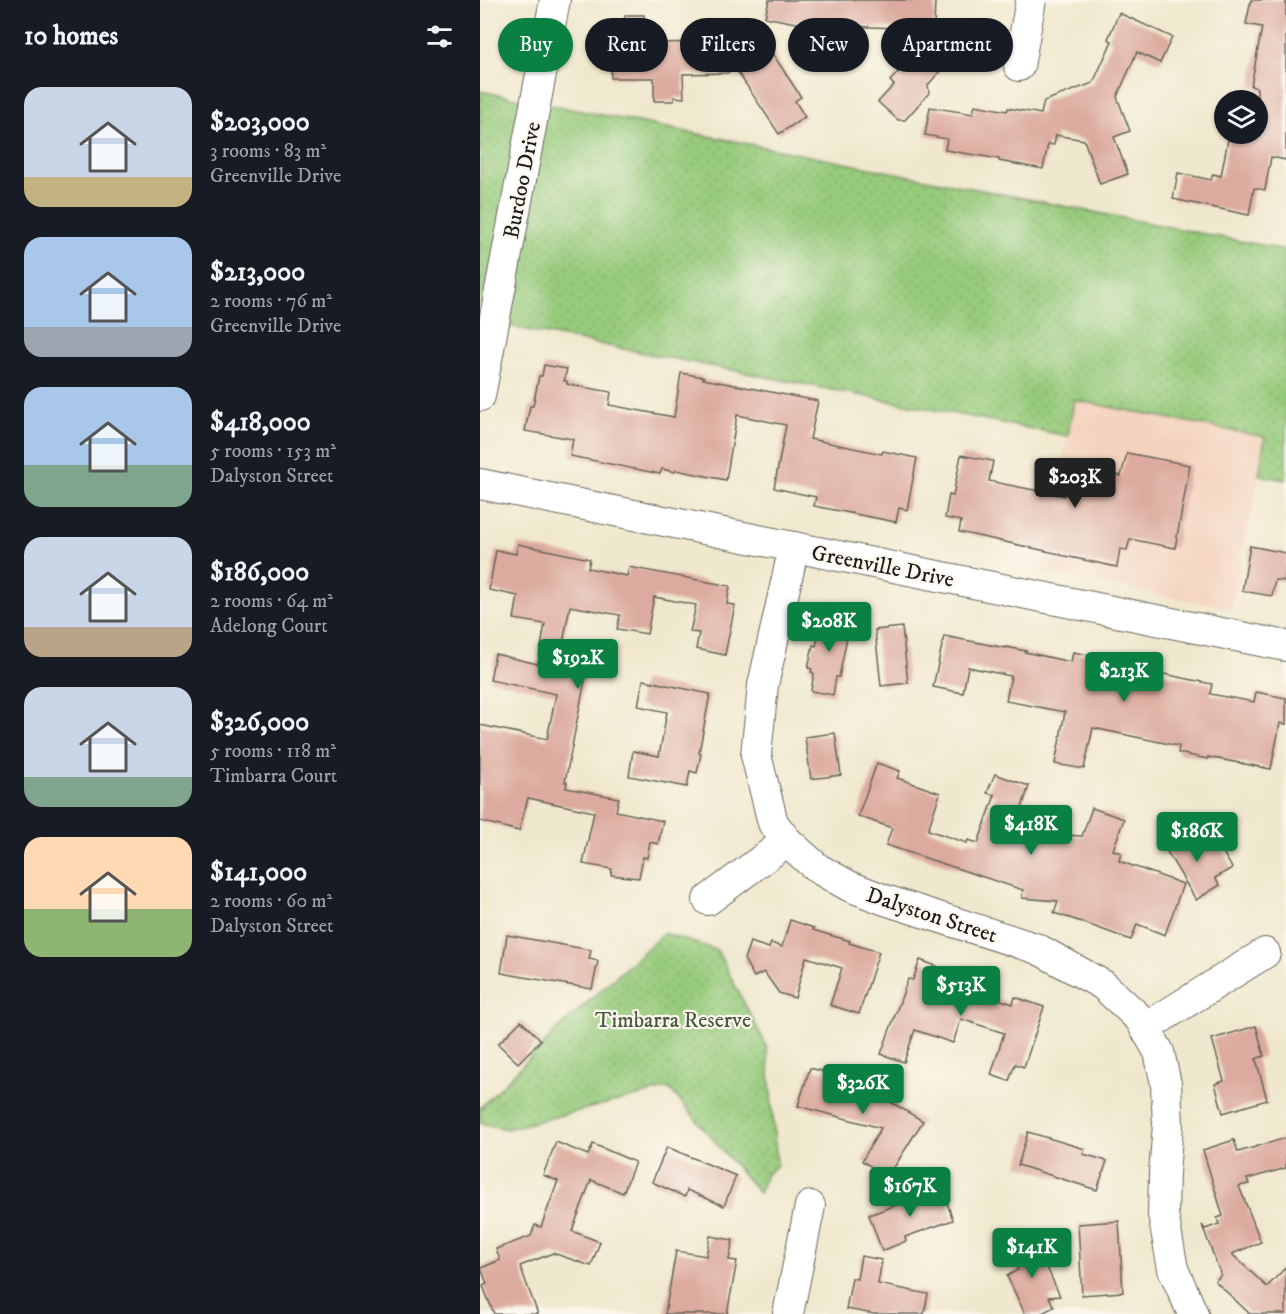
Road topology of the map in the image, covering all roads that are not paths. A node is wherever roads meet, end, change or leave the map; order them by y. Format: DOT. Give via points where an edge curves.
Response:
graph roads {
  1 [pos="555,0"];
  2 [pos="1031,0"];
  3 [pos="1019,66"];
  4 [pos="480,396"];
  5 [pos="480,484"];
  6 [pos="794,547"];
  7 [pos="1286,646"];
  8 [pos="787,841"];
  9 [pos="708,900"];
  10 [pos="1265,953"];
  11 [pos="1145,1028"];
  12 [pos="810,1206"];
  13 [pos="788,1314"];
  14 [pos="1193,1314"];
  1 -- 4 [label="street, Burdoo Drive"];
  2 -- 3 [label="street"];
  5 -- 6 [label="street, Greenville Drive"];
  6 -- 7 [label="street, Greenville Drive"];
  6 -- 8 [label="street, Dalyston Street" via="763,685 756,755 773,823"];
  8 -- 9 [label="street"];
  8 -- 11 [label="street, Dalyston Street" via="817,868 849,886 1038,949 1103,985"];
  10 -- 11 [label="street"];
  11 -- 14 [label="street, Dalyston Street" via="1159,1052 1166,1084 1163,1214 1173,1269"];
  12 -- 13 [label="street"];
}
